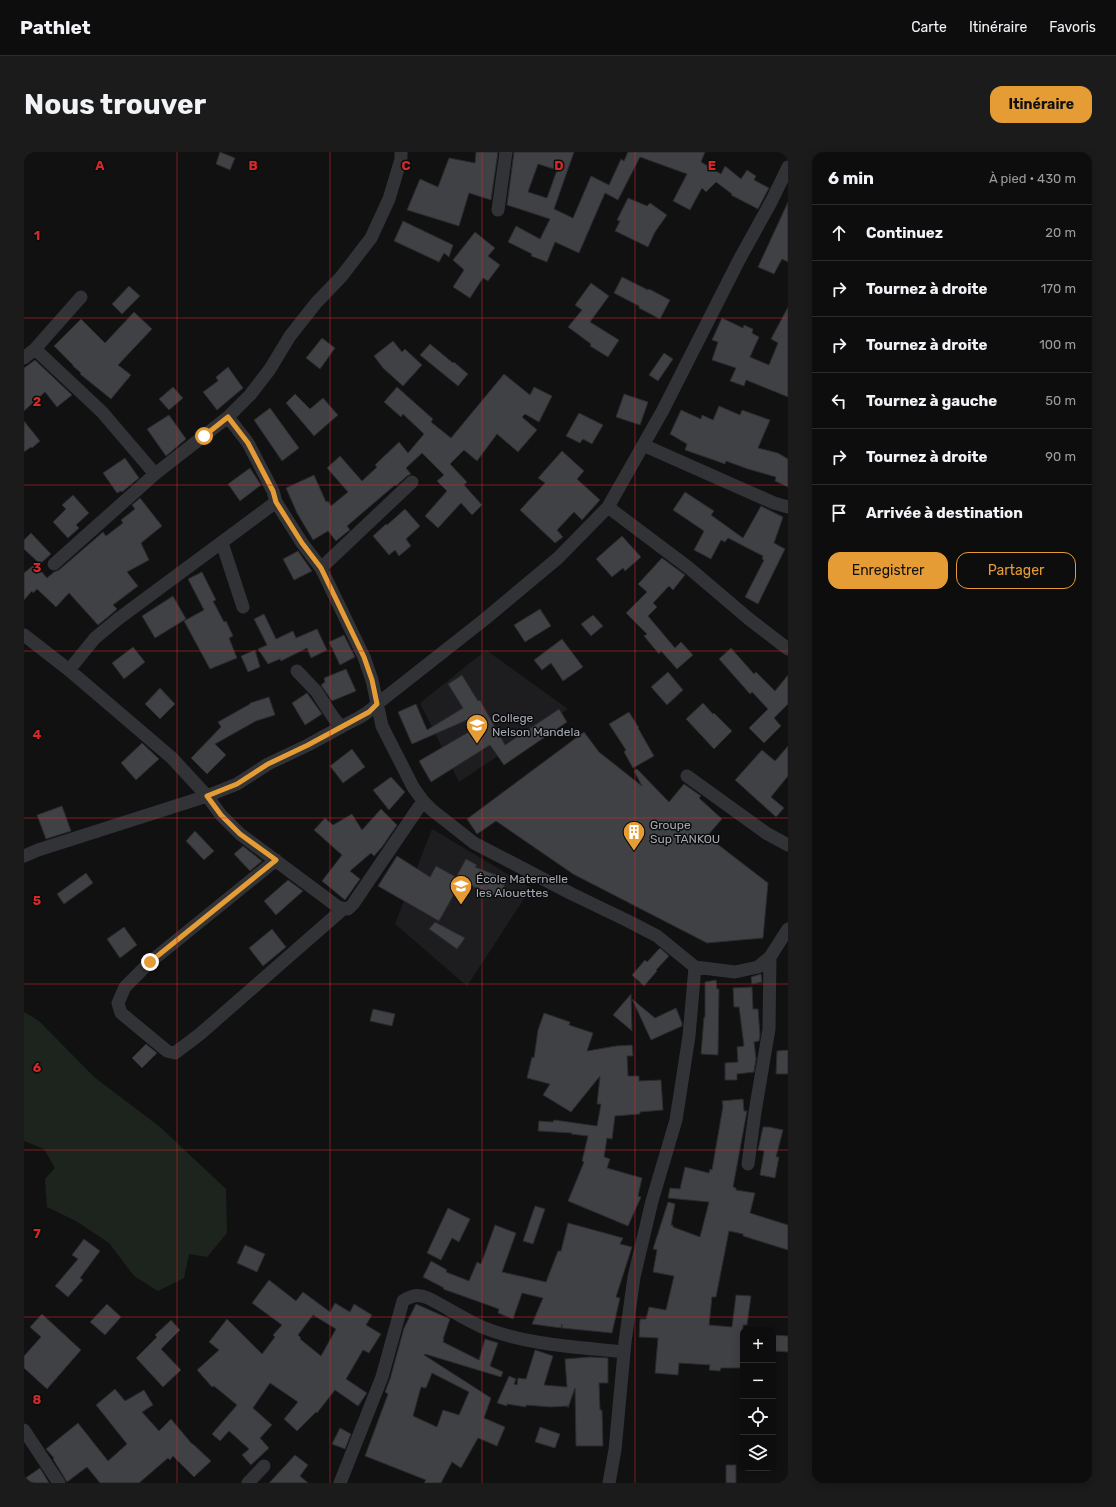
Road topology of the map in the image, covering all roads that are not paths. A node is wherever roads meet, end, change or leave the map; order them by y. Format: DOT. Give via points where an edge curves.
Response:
graph roads {
  1 [pos="401,152"];
  2 [pos="506,152"];
  3 [pos="788,167"];
  4 [pos="498,210"];
  5 [pos="81,297"];
  6 [pos="35,349"];
  7 [pos="24,358"];
  8 [pos="228,417"];
  9 [pos="643,444"];
  10 [pos="155,474"];
  11 [pos="412,482"];
  12 [pos="276,502"];
  13 [pos="608,507"];
  14 [pos="788,507"];
  15 [pos="222,543"];
  16 [pos="54,564"];
  17 [pos="321,568"];
  18 [pos="243,607"];
  19 [pos="24,635"];
  20 [pos="788,649"];
  21 [pos="69,670"];
  22 [pos="297,670"];
  23 [pos="377,704"];
  24 [pos="341,727"];
  25 [pos="687,776"];
  26 [pos="207,796"];
  27 [pos="423,801"];
  28 [pos="788,845"];
  29 [pos="24,856"];
  30 [pos="276,860"];
  31 [pos="343,909"];
  32 [pos="788,929"];
  33 [pos="770,957"];
  34 [pos="695,967"];
  35 [pos="748,1164"];
  36 [pos="624,1352"];
  37 [pos="24,1430"];
  38 [pos="264,1466"];
  39 [pos="59,1483"];
  40 [pos="248,1483"];
  41 [pos="340,1483"];
  42 [pos="609,1483"];
  1 -- 8 [label="street" via="389,199 371,238 290,336 250,395"];
  2 -- 4 [label="street"];
  3 -- 9 [label="street"];
  5 -- 6 [label="street"];
  6 -- 7 [label="street"];
  6 -- 10 [label="street" via="102,412"];
  8 -- 10 [label="street"];
  8 -- 12 [label="street" via="248,443 273,491"];
  9 -- 13 [label="street"];
  9 -- 14 [label="street"];
  10 -- 16 [label="street"];
  11 -- 17 [label="street"];
  12 -- 15 [label="street"];
  12 -- 17 [label="street"];
  13 -- 20 [label="street" via="689,568"];
  13 -- 23 [label="street" via="558,558"];
  15 -- 18 [label="street"];
  15 -- 21 [label="street" via="95,638"];
  17 -- 23 [label="street" via="364,657"];
  19 -- 21 [label="street"];
  21 -- 26 [label="street" via="172,758"];
  22 -- 24 [label="street" via="316,690"];
  23 -- 24 [label="street" via="369,712"];
  23 -- 27 [label="street" via="382,726 413,787"];
  24 -- 26 [label="street" via="268,764 237,784"];
  25 -- 28 [label="street" via="766,833"];
  26 -- 29 [label="street"];
  26 -- 30 [label="street" via="240,834"];
  27 -- 31 [label="street" via="353,904 348,909"];
  27 -- 34 [label="street" via="474,843 657,936"];
  30 -- 31 [label="street"];
  30 -- 31 [label="street" via="150,962 125,987 118,1003 121,1013 167,1051 175,1053 200,1034"];
  32 -- 33 [label="street"];
  33 -- 34 [label="street" via="758,967 735,972"];
  33 -- 35 [label="street" via="769,1029"];
  34 -- 36 [label="street" via="689,1036 676,1120 652,1201 634,1277"];
  36 -- 41 [label="street" via="563,1346 510,1336 482,1326 428,1298 411,1296 403,1301 382,1377"];
  36 -- 42 [label="street" via="615,1450"];
  37 -- 39 [label="street"];
  38 -- 40 [label="street"];
}
